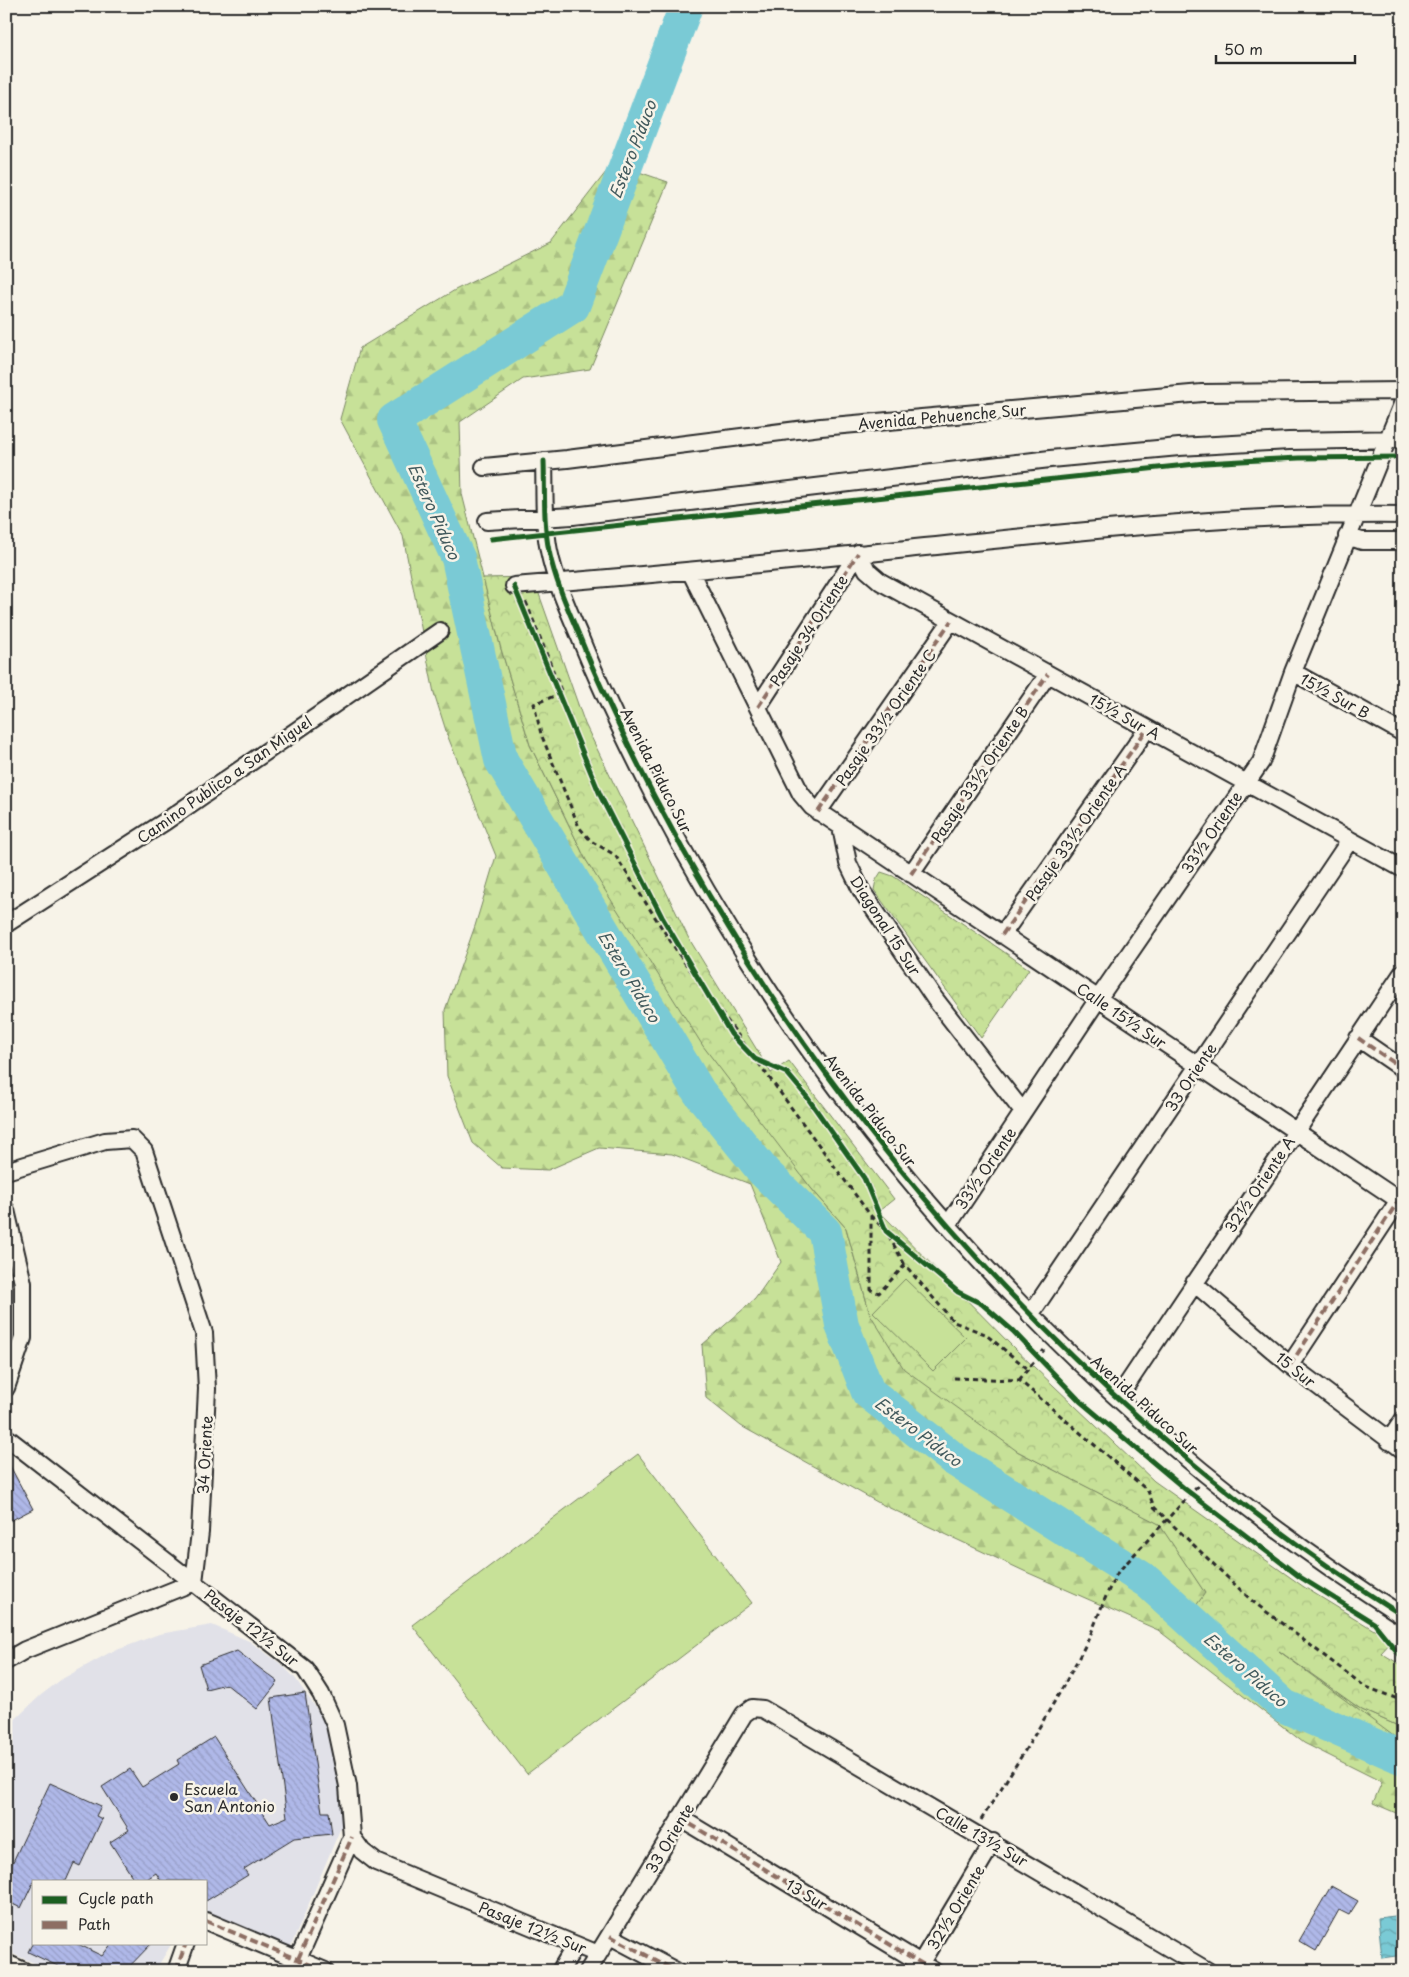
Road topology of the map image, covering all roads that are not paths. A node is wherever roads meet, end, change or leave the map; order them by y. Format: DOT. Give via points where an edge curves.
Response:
graph roads {
  1 [pos="1403,390"];
  2 [pos="1403,402"];
  3 [pos="1395,439"];
  4 [pos="544,462"];
  5 [pos="484,467"];
  6 [pos="1403,514"];
  7 [pos="1355,515"];
  8 [pos="546,518"];
  9 [pos="487,521"];
  10 [pos="1347,536"];
  11 [pos="1403,541"];
  12 [pos="858,554"];
  13 [pos="690,571"];
  14 [pos="558,583"];
  15 [pos="517,586"];
  16 [pos="951,621"];
  17 [pos="440,631"];
  18 [pos="1293,672"];
  19 [pos="1048,674"];
  20 [pos="758,707"];
  21 [pos="1148,729"];
  22 [pos="1403,733"];
  23 [pos="1245,782"];
  24 [pos="818,812"];
  25 [pos="841,827"];
  26 [pos="1350,840"];
  27 [pos="1403,869"];
  28 [pos="911,874"];
  29 [pos="6,924"];
  30 [pos="1002,935"];
  31 [pos="1403,972"];
  32 [pos="1098,999"];
  33 [pos="1358,1038"];
  34 [pos="1198,1066"];
  35 [pos="1403,1069"];
  36 [pos="1023,1112"];
  37 [pos="1295,1130"];
  38 [pos="6,1170"];
  39 [pos="1401,1202"];
  40 [pos="6,1210"];
  41 [pos="948,1225"];
  42 [pos="1194,1283"];
  43 [pos="1030,1315"];
  44 [pos="1290,1365"];
  45 [pos="6,1388"];
  46 [pos="1118,1398"];
  47 [pos="1403,1420"];
  48 [pos="6,1437"];
  49 [pos="1389,1441"];
  50 [pos="1403,1450"];
  51 [pos="194,1582"];
  52 [pos="1403,1616"];
  53 [pos="6,1661"];
  54 [pos="752,1708"];
  55 [pos="680,1818"];
  56 [pos="352,1837"];
  57 [pos="993,1842"];
  58 [pos="208,1923"];
  59 [pos="610,1936"];
  60 [pos="186,1944"];
  61 [pos="575,1946"];
  62 [pos="598,1954"];
  63 [pos="298,1959"];
  64 [pos="6,1963"];
  65 [pos="924,1968"];
  66 [pos="24,1971"];
  67 [pos="176,1971"];
  68 [pos="325,1971"];
  69 [pos="560,1971"];
  70 [pos="588,1971"];
  71 [pos="676,1971"];
  72 [pos="1208,1971"];
  1 -- 4 [label="street, Avenida Pehuenche Sur" via="1192,394 821,427"];
  2 -- 3 [label="street, 33½ Oriente"];
  3 -- 7 [label="street, 33½ Oriente"];
  3 -- 8 [label="street" via="1179,447 1050,458"];
  4 -- 5 [label="street, Avenida Pehuenche Sur"];
  4 -- 8 [label="street, Avenida Piduco Sur"];
  6 -- 7 [label="street"];
  7 -- 10 [label="street, 33½ Oriente"];
  7 -- 12 [label="street" via="1109,528"];
  8 -- 9 [label="street"];
  8 -- 14 [label="street, Avenida Piduco Sur" via="549,549"];
  10 -- 11 [label="street" via="1362,541"];
  10 -- 18 [label="street, 33½ Oriente"];
  12 -- 13 [label="street"];
  12 -- 16 [label="street, 15½ Sur A" via="873,577"];
  12 -- 20 [label="street, Pasaje 34 Oriente"];
  13 -- 14 [label="street"];
  13 -- 20 [label="street"];
  14 -- 15 [label="street"];
  14 -- 41 [label="street, Avenida Piduco Sur" via="630,748 668,823 722,916 823,1069"];
  16 -- 19 [label="street, 15½ Sur A"];
  16 -- 24 [label="street, Pasaje 33½ Oriente C"];
  17 -- 29 [label="street, Camino Publico a San Miguel" via="166,821"];
  18 -- 22 [label="street, 15½ Sur B"];
  18 -- 23 [label="street, 33½ Oriente" via="1268,746 1261,762"];
  19 -- 21 [label="street, 15½ Sur A"];
  19 -- 28 [label="street, Pasaje 33½ Oriente B"];
  20 -- 24 [label="street" via="801,794"];
  21 -- 23 [label="street, 15½ Sur A"];
  21 -- 30 [label="street, Pasaje 33½ Oriente A"];
  23 -- 26 [label="street, 15½ Sur A"];
  23 -- 32 [label="street, 33½ Oriente"];
  24 -- 25 [label="street"];
  25 -- 28 [label="street, Calle 15½ Sur"];
  25 -- 36 [label="street, Diagonal 15 Sur" via="848,863 861,890 935,999"];
  26 -- 27 [label="street, 15½ Sur A"];
  26 -- 34 [label="street, 33 Oriente"];
  28 -- 30 [label="street, Calle 15½ Sur"];
  30 -- 32 [label="street, Calle 15½ Sur"];
  31 -- 33 [label="street, 32½ Oriente A"];
  32 -- 34 [label="street, Calle 15½ Sur"];
  32 -- 36 [label="street, 33½ Oriente"];
  33 -- 35 [label="street"];
  33 -- 37 [label="street, 32½ Oriente A"];
  34 -- 37 [label="street, Calle 15½ Sur"];
  34 -- 43 [label="street, 33 Oriente"];
  36 -- 41 [label="street, 33½ Oriente"];
  37 -- 39 [label="street, Calle 15½ Sur"];
  37 -- 42 [label="street, 32½ Oriente A"];
  38 -- 51 [label="street, 34 Oriente" via="105,1141 132,1139 144,1151 204,1333 208,1389"];
  39 -- 44 [label="street"];
  40 -- 45 [label="street" via="23,1283 22,1338"];
  41 -- 43 [label="street, Avenida Piduco Sur"];
  42 -- 44 [label="street, 15 Sur"];
  42 -- 46 [label="street, 32½ Oriente A"];
  43 -- 46 [label="street, Avenida Piduco Sur"];
  44 -- 49 [label="street, 15 Sur"];
  46 -- 52 [label="street, Avenida Piduco Sur" via="1206,1475 1298,1546"];
  47 -- 49 [label="street"];
  48 -- 51 [label="street, Pasaje 12½ Sur"];
  49 -- 50 [label="street, 15 Sur"];
  51 -- 53 [label="street"];
  51 -- 56 [label="street, Pasaje 12½ Sur" via="305,1669 321,1694 335,1725 348,1786"];
  54 -- 55 [label="street, 33 Oriente" via="744,1714"];
  54 -- 57 [label="street, Calle 13½ Sur" via="763,1709"];
  55 -- 59 [label="street, 33 Oriente"];
  55 -- 65 [label="street, 13 Sur"];
  56 -- 61 [label="street, Pasaje 12½ Sur" via="376,1862"];
  56 -- 63 [label="street"];
  57 -- 65 [label="street, 32½ Oriente"];
  57 -- 72 [label="street, Calle 13½ Sur"];
  58 -- 63 [label="street"];
  59 -- 62 [label="street, 33 Oriente"];
  59 -- 71 [label="street"];
  60 -- 67 [label="street"];
  61 -- 62 [label="street, Pasaje 12½ Sur"];
  61 -- 69 [label="street"];
  62 -- 70 [label="street, 33 Oriente"];
  63 -- 68 [label="street"];
  64 -- 66 [label="street"];
}
